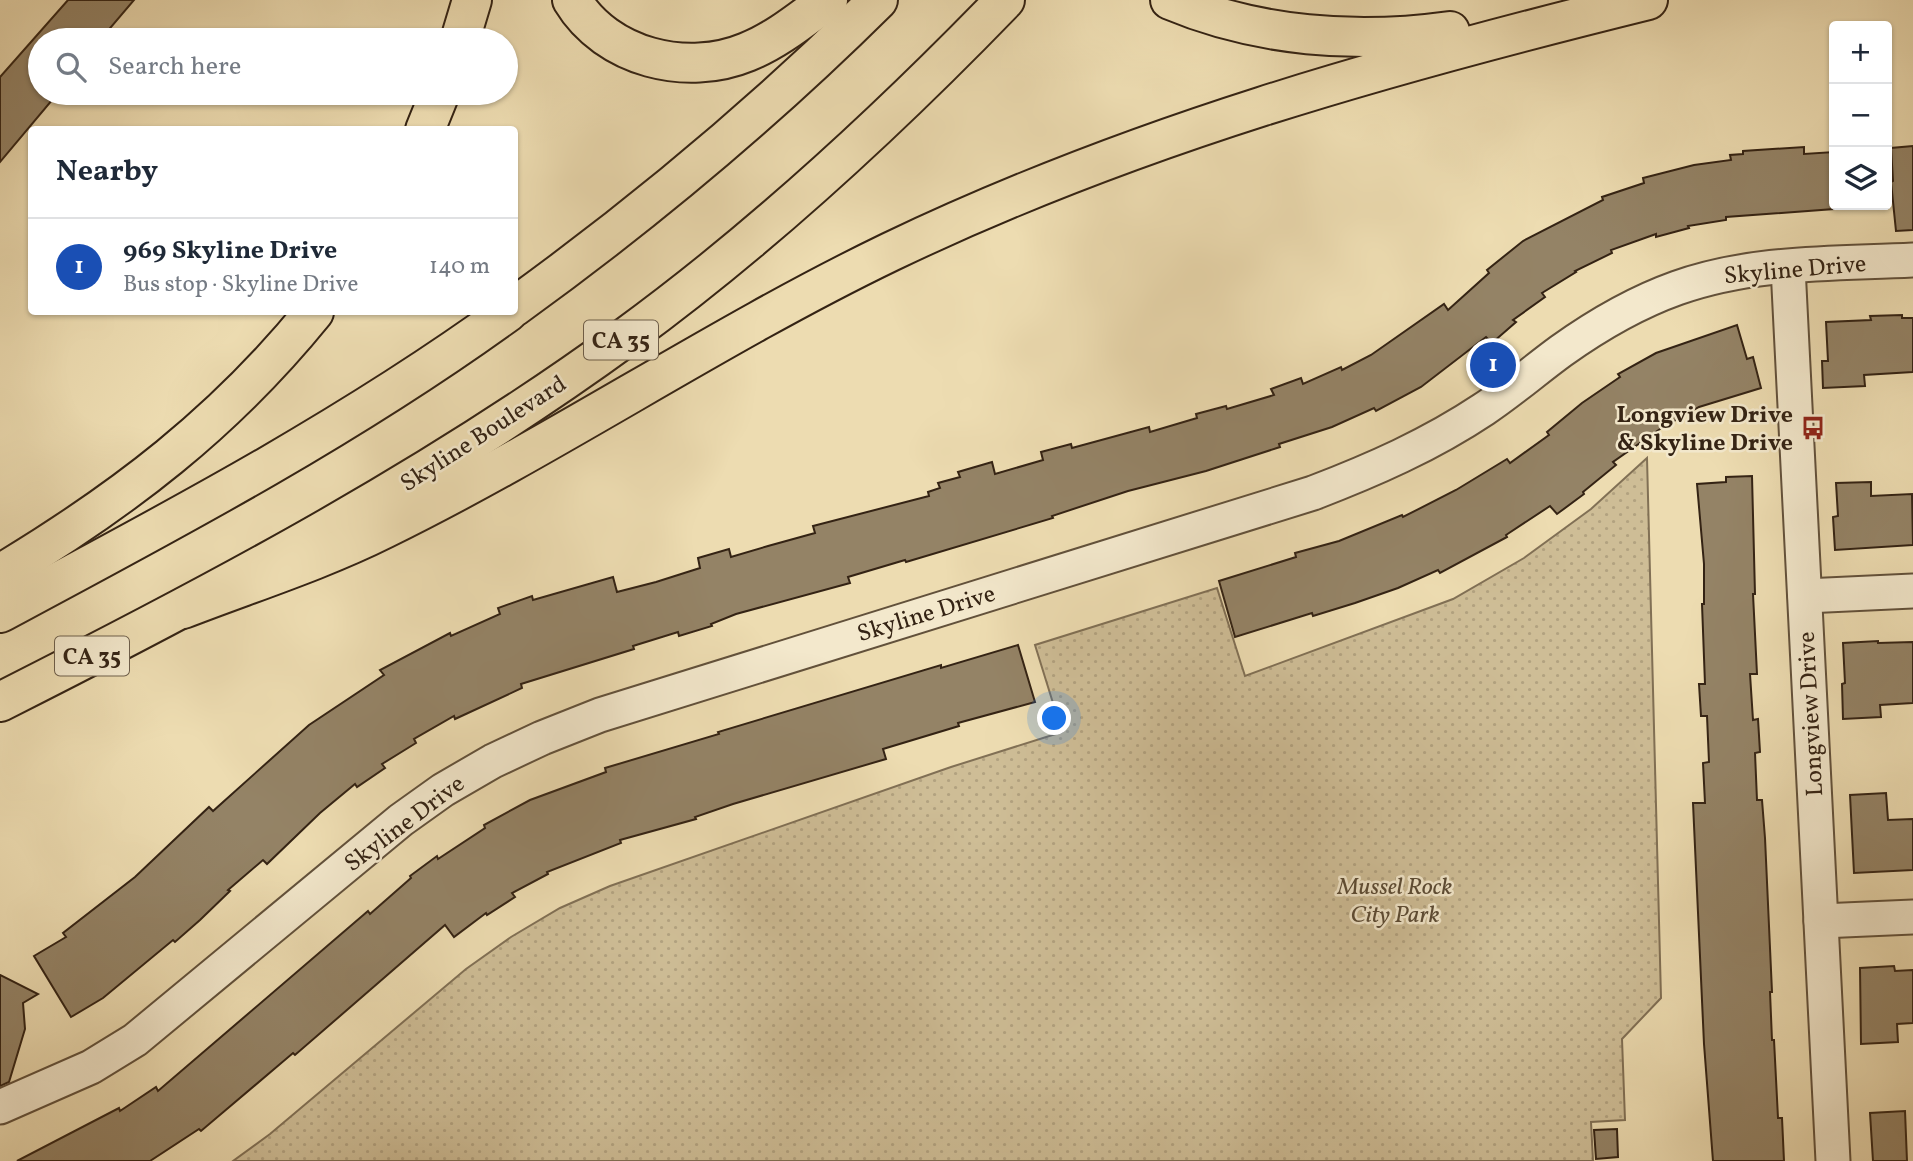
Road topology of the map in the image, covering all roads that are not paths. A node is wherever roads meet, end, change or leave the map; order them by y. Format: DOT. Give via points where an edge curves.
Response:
graph roads {
  1 [pos="471,0"];
  2 [pos="572,0"];
  3 [pos="828,0"];
  4 [pos="878,0"];
  5 [pos="1005,0"];
  6 [pos="1170,0"];
  7 [pos="1642,0"];
  8 [pos="1647,0"];
  9 [pos="463,28"];
  10 [pos="435,105"];
  11 [pos="427,126"];
  12 [pos="1913,260"];
  13 [pos="1788,267"];
  14 [pos="518,304"];
  15 [pos="311,315"];
  16 [pos="504,315"];
  17 [pos="0,574"];
  18 [pos="1913,591"];
  19 [pos="1805,597"];
  20 [pos="183,609"];
  21 [pos="0,613"];
  22 [pos="0,702"];
  23 [pos="1913,917"];
  24 [pos="1821,921"];
  25 [pos="0,1107"];
  26 [pos="1833,1161"];
  1 -- 9 [label="main road"];
  2 -- 3 [label="main road" via="590,21 624,47 660,60 696,63 730,58 761,46"];
  4 -- 14 [label="main road" via="712,153"];
  5 -- 20 [label="main road, Skyline Boulevard / CA 35" via="831,170 720,265 627,336 432,468"];
  6 -- 7 [label="main road" via="1248,25 1370,38 1446,32"];
  8 -- 20 [label="main road" via="1462,46 1279,99 1173,134 1011,198 828,284 381,531"];
  10 -- 11 [label="main road"];
  12 -- 13 [label="street, Skyline Drive"];
  13 -- 19 [label="street, Longview Drive"];
  13 -- 25 [label="street, Skyline Drive" via="1711,277 1636,305 1579,339 1446,433 1359,476 652,697 493,761 401,820 135,1040 91,1067"];
  15 -- 17 [label="main road" via="263,371 181,449"];
  16 -- 21 [label="main road" via="280,460"];
  18 -- 19 [label="street"];
  19 -- 24 [label="street, Longview Drive"];
  20 -- 22 [label="main road, Skyline Boulevard / CA 35"];
  23 -- 24 [label="street"];
  24 -- 26 [label="street, Longview Drive"];
}
